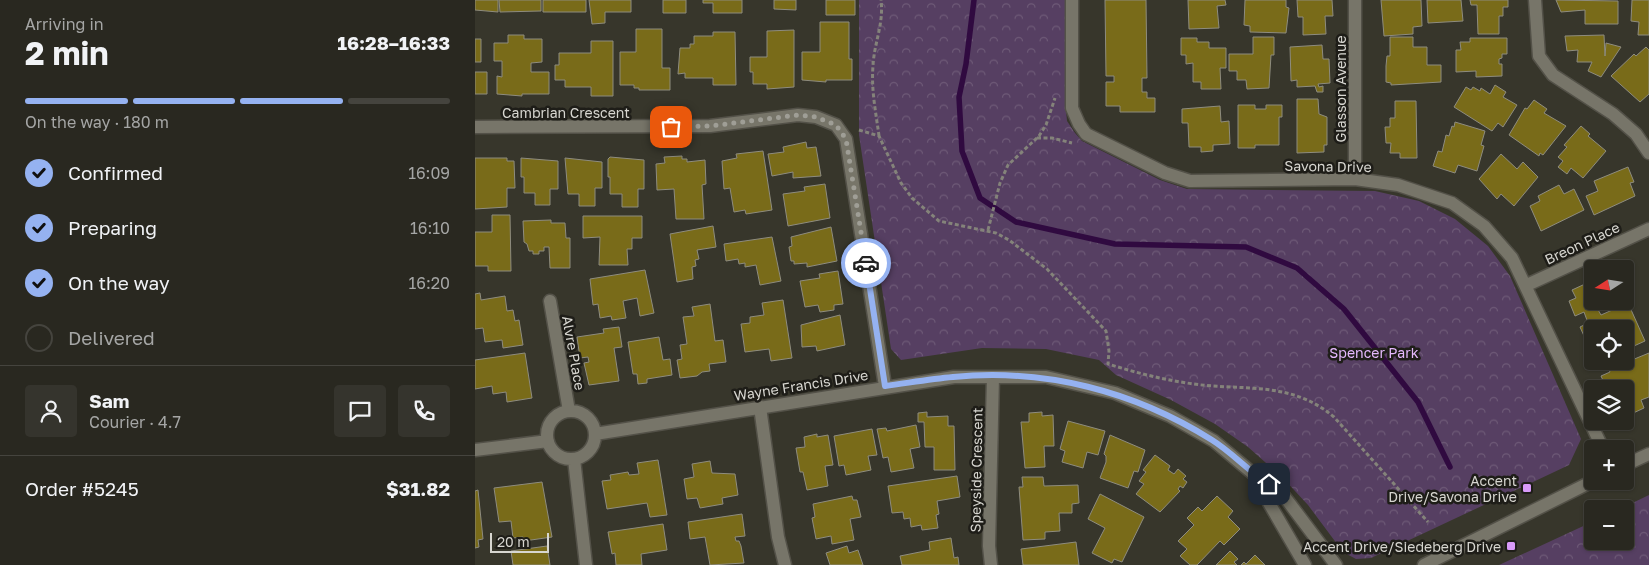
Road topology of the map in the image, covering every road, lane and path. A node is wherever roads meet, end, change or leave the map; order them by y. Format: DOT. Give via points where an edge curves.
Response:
graph roads {
  1 [pos="881,0"];
  2 [pos="1072,0"];
  3 [pos="1355,0"];
  4 [pos="1535,0"];
  5 [pos="1059,88"];
  6 [pos="475,127"];
  7 [pos="856,128"];
  8 [pos="879,136"];
  9 [pos="1037,138"];
  10 [pos="1080,145"];
  11 [pos="1649,153"];
  12 [pos="1355,179"];
  13 [pos="1649,229"];
  14 [pos="988,230"];
  15 [pos="1527,285"];
  16 [pos="550,301"];
  17 [pos="993,377"];
  18 [pos="885,386"];
  19 [pos="760,407"];
  20 [pos="569,411"];
  21 [pos="595,434"];
  22 [pos="1599,440"];
  23 [pos="548,442"];
  24 [pos="475,450"];
  25 [pos="1649,454"];
  26 [pos="574,459"];
  27 [pos="1634,461"];
  28 [pos="1257,477"];
  29 [pos="1584,485"];
  30 [pos="1429,522"];
  31 [pos="586,565"];
  32 [pos="785,565"];
  33 [pos="991,565"];
  34 [pos="1305,565"];
  35 [pos="1336,565"];
  36 [pos="1424,565"];
  1 -- 8 [label="path" via="882,26 873,64 872,90"];
  2 -- 12 [label="street, Savona Drive" via="1072,108 1086,134 1165,173 1190,181"];
  3 -- 12 [label="street, Glasson Avenue"];
  4 -- 11 [label="street" via="1539,56 1553,75 1613,114 1636,134"];
  5 -- 9 [label="path"];
  6 -- 18 [label="street, Cambrian Crescent" via="710,126 798,115 816,117 836,125 846,139"];
  7 -- 8 [label="path"];
  8 -- 14 [label="path" via="901,183 924,209 939,221"];
  9 -- 10 [label="path"];
  9 -- 14 [label="path" via="1008,165"];
  12 -- 15 [label="street, Savona Drive" via="1397,185 1452,203 1484,226 1512,258"];
  13 -- 15 [label="street, Breon Place"];
  14 -- 30 [label="path" via="1009,240 1047,269 1106,331 1108,364 1188,384 1275,390 1299,395 1319,404"];
  15 -- 22 [label="street, Savona Drive"];
  16 -- 20 [label="street, Alvre Place"];
  17 -- 18 [label="street, Wayne Francis Drive" via="954,377"];
  17 -- 28 [label="street, Wayne Francis Drive" via="1046,377 1115,393 1170,416 1214,441"];
  17 -- 33 [label="street, Speyside Crescent"];
  18 -- 19 [label="street, Wayne Francis Drive"];
  19 -- 21 [label="street, Wayne Francis Drive"];
  19 -- 32 [label="street" via="778,537"];
  20 -- 21 [label="street" via="584,414 594,426"];
  20 -- 23 [label="street" via="549,425"];
  21 -- 26 [label="street" via="589,452"];
  23 -- 24 [label="street"];
  23 -- 26 [label="street" via="556,454"];
  25 -- 27 [label="street"];
  26 -- 31 [label="street"];
  28 -- 34 [label="street, Wayne Francis Drive"];
  28 -- 35 [label="street, Wayne Francis Drive" via="1281,492"];
  29 -- 36 [label="street"];
}
